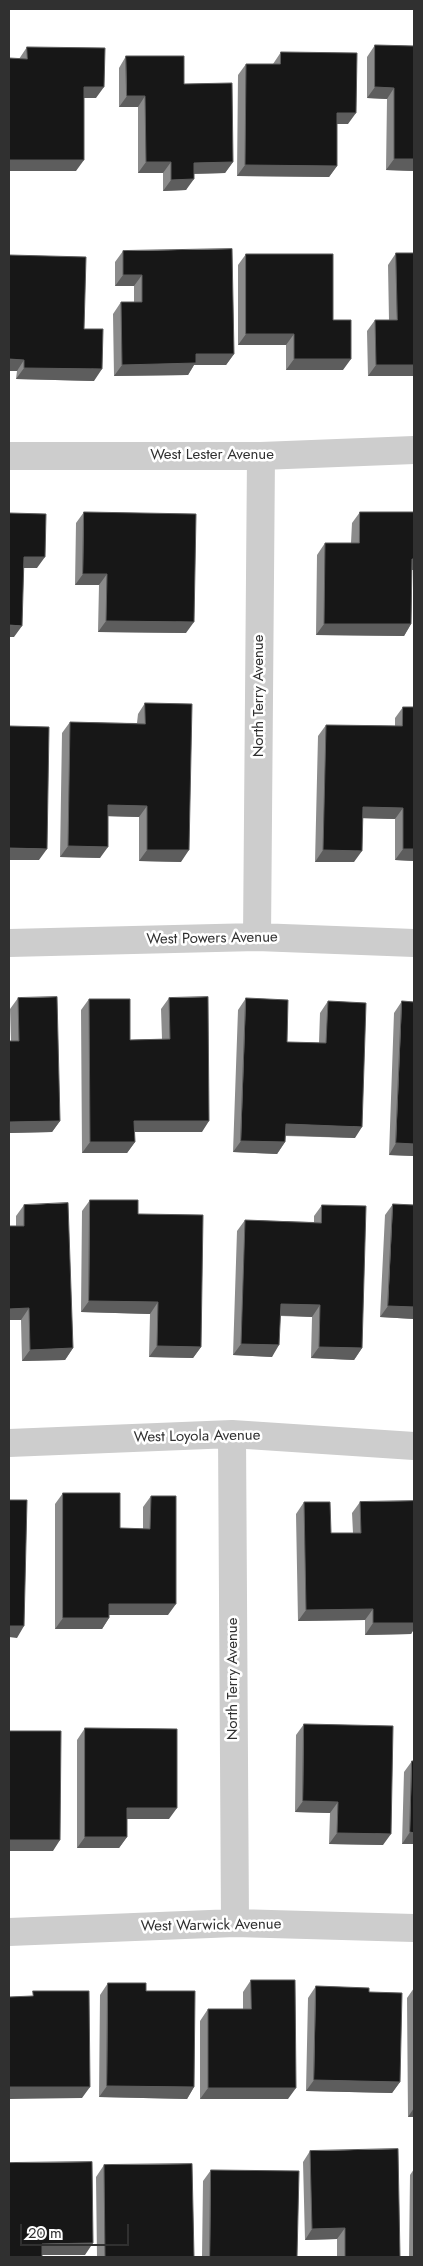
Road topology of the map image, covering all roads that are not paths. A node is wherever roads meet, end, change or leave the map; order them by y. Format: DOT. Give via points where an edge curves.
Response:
graph roads {
  1 [pos="414,450"];
  2 [pos="9,456"];
  3 [pos="261,456"];
  4 [pos="257,937"];
  5 [pos="9,943"];
  6 [pos="414,943"];
  7 [pos="232,1434"];
  8 [pos="9,1442"];
  9 [pos="414,1446"];
  10 [pos="235,1923"];
  11 [pos="414,1928"];
  12 [pos="9,1932"];
  1 -- 3 [label="street, West Lester Avenue"];
  2 -- 3 [label="street, West Lester Avenue"];
  3 -- 4 [label="street, North Terry Avenue"];
  4 -- 5 [label="street, West Powers Avenue"];
  4 -- 6 [label="street, West Powers Avenue"];
  7 -- 8 [label="street, West Loyola Avenue"];
  7 -- 9 [label="street, West Loyola Avenue"];
  7 -- 10 [label="street, North Terry Avenue"];
  10 -- 11 [label="street, West Warwick Avenue"];
  10 -- 12 [label="street, West Warwick Avenue"];
}
